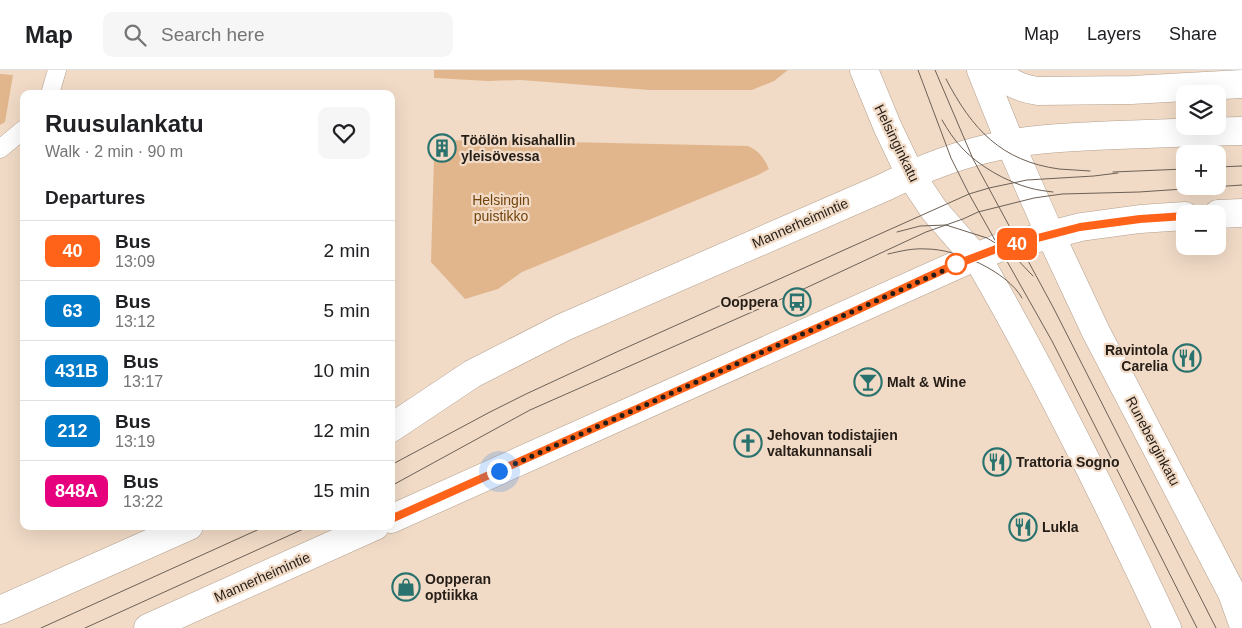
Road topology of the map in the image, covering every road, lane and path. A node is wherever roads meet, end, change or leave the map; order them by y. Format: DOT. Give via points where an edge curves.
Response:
graph roads {
  1 [pos="57,70"];
  2 [pos="864,70"];
  3 [pos="981,70"];
  4 [pos="996,70"];
  5 [pos="1242,84"];
  6 [pos="51,90"];
  7 [pos="1242,131"];
  8 [pos="20,132"];
  9 [pos="1010,143"];
  10 [pos="0,149"];
  11 [pos="910,174"];
  12 [pos="1242,213"];
  13 [pos="1226,214"];
  14 [pos="1176,217"];
  15 [pos="1050,234"];
  16 [pos="975,257"];
  17 [pos="395,425"];
  18 [pos="395,517"];
  19 [pos="180,530"];
  20 [pos="366,530"];
  21 [pos="0,610"];
  22 [pos="1242,621"];
  23 [pos="148,628"];
  24 [pos="1168,628"];
  1 -- 6 [label="lane"];
  2 -- 11 [label="main road, Helsinginkatu"];
  3 -- 9 [label="main road"];
  4 -- 5 [label="main road" via="1010,82 1038,91"];
  7 -- 9 [label="main road, Mannerheimintie" via="1134,134"];
  8 -- 10 [label="lane"];
  9 -- 11 [label="main road, Mannerheimintie" via="952,158"];
  9 -- 15 [label="main road"];
  11 -- 16 [label="main road, Helsinginkatu" via="934,210"];
  11 -- 17 [label="main road, Mannerheimintie" via="547,335 472,374"];
  12 -- 13 [label="main road"];
  14 -- 15 [label="main road" via="1096,224"];
  15 -- 16 [label="main road"];
  15 -- 22 [label="main road, Runeberginkatu" via="1096,332 1232,593"];
  16 -- 18 [label="main road"];
  16 -- 24 [label="main road" via="1009,313 1076,441"];
  19 -- 21 [label="main road"];
  20 -- 23 [label="main road, Mannerheimintie"];
}
